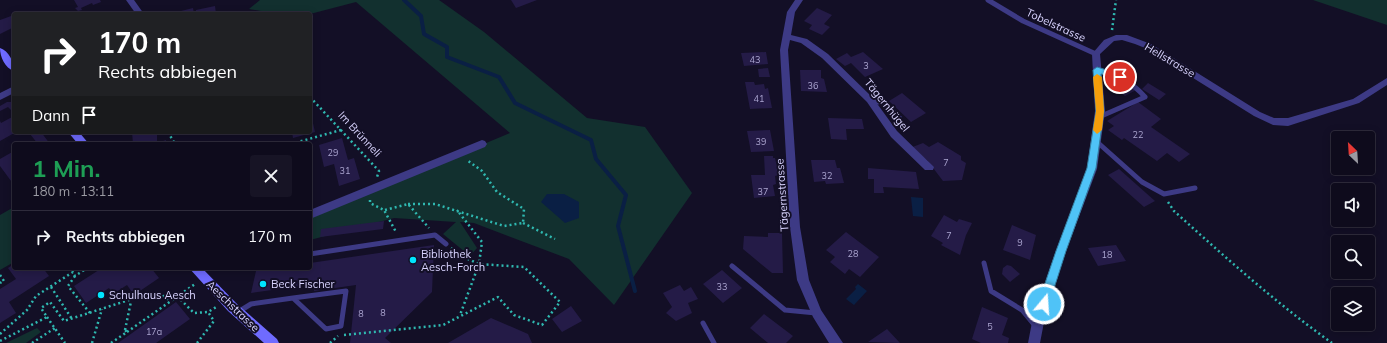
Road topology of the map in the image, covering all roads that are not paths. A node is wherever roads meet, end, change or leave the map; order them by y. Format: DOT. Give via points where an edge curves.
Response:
graph roads {
  1 [pos="130,0"];
  2 [pos="799,0"];
  3 [pos="988,0"];
  4 [pos="139,12"];
  5 [pos="786,36"];
  6 [pos="0,52"];
  7 [pos="1096,54"];
  8 [pos="12,66"];
  9 [pos="1097,70"];
  10 [pos="1387,81"];
  11 [pos="12,90"];
  12 [pos="0,97"];
  13 [pos="870,100"];
  14 [pos="899,117"];
  15 [pos="1099,117"];
  16 [pos="75,134"];
  17 [pos="1096,141"];
  18 [pos="82,142"];
  19 [pos="482,144"];
  20 [pos="929,167"];
  21 [pos="1195,188"];
  22 [pos="312,214"];
  23 [pos="446,244"];
  24 [pos="312,254"];
  25 [pos="984,263"];
  26 [pos="732,266"];
  27 [pos="197,270"];
  28 [pos="293,298"];
  29 [pos="238,312"];
  30 [pos="817,313"];
  31 [pos="703,323"];
  32 [pos="1037,328"];
  33 [pos="273,343"];
  34 [pos="714,343"];
  35 [pos="837,343"];
  36 [pos="1034,343"];
  1 -- 4 [label="street"];
  2 -- 5 [label="street, Tägernstrasse" via="791,12"];
  3 -- 7 [label="lane, Tobelstrasse" via="1023,20"];
  5 -- 13 [label="street, Tägernhügel" via="804,41 826,56"];
  5 -- 30 [label="street, Tägernstrasse" via="784,50 795,227 803,280"];
  6 -- 8 [label="main road"];
  7 -- 9 [label="street"];
  7 -- 10 [label="street, Hellstrasse" via="1108,40 1131,39 1148,46 1257,114 1273,121 1288,122 1356,101"];
  9 -- 15 [label="street"];
  9 -- 15 [label="lane" via="1120,77 1136,86 1145,97"];
  11 -- 12 [label="street"];
  13 -- 14 [label="lane" via="884,103"];
  13 -- 20 [label="street, Tägernhügel" via="894,134"];
  15 -- 17 [label="street"];
  16 -- 18 [label="main road"];
  17 -- 21 [label="lane" via="1142,182 1164,194"];
  17 -- 32 [label="street" via="1092,168 1061,251"];
  19 -- 22 [label="street"];
  23 -- 24 [label="lane" via="434,234"];
  25 -- 32 [label="lane" via="990,291 1022,310"];
  26 -- 30 [label="lane" via="781,308"];
  27 -- 29 [label="main road, Aeschstrasse"];
  28 -- 28 [label="lane" via="346,291 341,326 326,329"];
  28 -- 29 [label="lane" via="251,304"];
  29 -- 33 [label="main road, Aeschstrasse"];
  30 -- 35 [label="street, Tägernstrasse"];
  31 -- 34 [label="lane"];
  32 -- 36 [label="street"];
}
